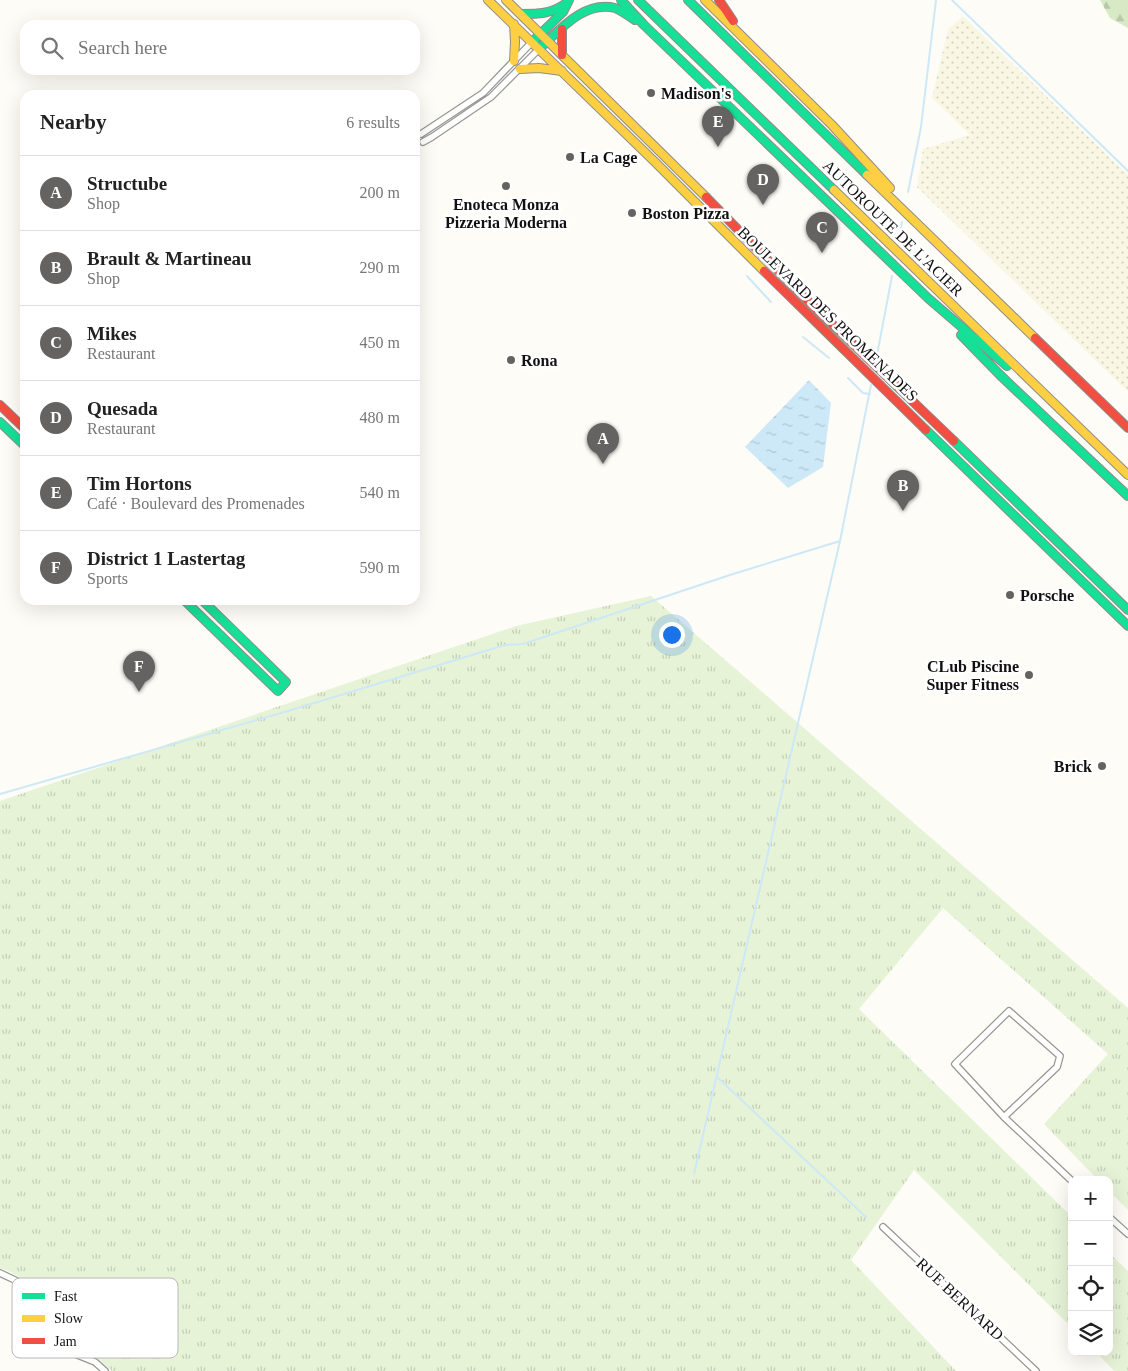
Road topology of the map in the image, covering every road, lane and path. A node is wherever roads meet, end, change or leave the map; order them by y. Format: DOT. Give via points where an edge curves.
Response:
graph roads {
  1 [pos="488,0"];
  2 [pos="506,0"];
  3 [pos="569,0"];
  4 [pos="621,0"];
  5 [pos="638,0"];
  6 [pos="688,0"];
  7 [pos="705,0"];
  8 [pos="719,0"];
  9 [pos="521,14"];
  10 [pos="514,24"];
  11 [pos="644,25"];
  12 [pos="562,29"];
  13 [pos="541,34"];
  14 [pos="743,36"];
  15 [pos="532,42"];
  16 [pos="548,42"];
  17 [pos="539,49"];
  18 [pos="562,55"];
  19 [pos="514,61"];
  20 [pos="520,69"];
  21 [pos="562,71"];
  22 [pos="421,134"];
  23 [pos="423,142"];
  24 [pos="940,245"];
  25 [pos="929,299"];
  26 [pos="1053,402"];
  27 [pos="0,404"];
  28 [pos="0,422"];
  29 [pos="20,424"];
  30 [pos="1128,428"];
  31 [pos="20,441"];
  32 [pos="1128,475"];
  33 [pos="1128,496"];
  34 [pos="189,605"];
  35 [pos="207,605"];
  36 [pos="1128,610"];
  37 [pos="1128,626"];
  38 [pos="266,662"];
  39 [pos="258,671"];
  40 [pos="1004,1117"];
  41 [pos="1068,1177"];
  42 [pos="1113,1221"];
  43 [pos="883,1227"];
  44 [pos="1128,1234"];
  45 [pos="0,1273"];
  46 [pos="12,1279"];
  47 [pos="85,1358"];
  48 [pos="105,1371"];
  49 [pos="1036,1371"];
  1 -- 10 [label="main road, BOULEVARD DES PROMENADES"];
  2 -- 9 [label="main road, BOULEVARD DES PROMENADES"];
  3 -- 9 [label="main road" via="547,14"];
  3 -- 13 [label="main road" via="563,12"];
  4 -- 11 [label="main road"];
  5 -- 26 [label="main road, AUTOROUTE DE L'ACIER"];
  6 -- 24 [label="main road, AUTOROUTE DE L'ACIER"];
  7 -- 14 [label="main road"];
  8 -- 14 [label="main road"];
  9 -- 13 [label="main road, BOULEVARD DES PROMENADES"];
  10 -- 15 [label="main road, BOULEVARD DES PROMENADES"];
  10 -- 19 [label="main road"];
  11 -- 12 [label="main road" via="618,10 599,6 580,12"];
  11 -- 25 [label="main road"];
  12 -- 16 [label="main road"];
  12 -- 18 [label="main road"];
  13 -- 15 [label="main road"];
  13 -- 16 [label="main road, BOULEVARD DES PROMENADES"];
  14 -- 24 [label="main road" via="851,144"];
  15 -- 17 [label="main road, BOULEVARD DES PROMENADES"];
  15 -- 19 [label="street"];
  16 -- 17 [label="main road"];
  16 -- 18 [label="main road, BOULEVARD DES PROMENADES"];
  17 -- 20 [label="street"];
  17 -- 21 [label="main road, BOULEVARD DES PROMENADES"];
  18 -- 36 [label="main road, BOULEVARD DES PROMENADES" via="803,296"];
  19 -- 22 [label="street" via="480,95"];
  20 -- 21 [label="main road"];
  20 -- 23 [label="street" via="489,99"];
  21 -- 37 [label="main road, BOULEVARD DES PROMENADES" via="795,303"];
  24 -- 30 [label="main road, AUTOROUTE DE L'ACIER"];
  25 -- 26 [label="main road"];
  25 -- 33 [label="main road" via="988,363"];
  26 -- 32 [label="main road, AUTOROUTE DE L'ACIER"];
  27 -- 29 [label="main road"];
  28 -- 31 [label="main road"];
  34 -- 39 [label="main road"];
  35 -- 38 [label="main road"];
  38 -- 39 [label="main road"];
  38 -- 39 [label="main road" via="286,682 282,687 278,691"];
  40 -- 40 [label="street" via="955,1064 1010,1011 1060,1056 1057,1067"];
  40 -- 41 [label="street"];
  42 -- 44 [label="street"];
  43 -- 49 [label="street, RUE BERNARD"];
  45 -- 46 [label="street"];
  47 -- 48 [label="street"];
}
